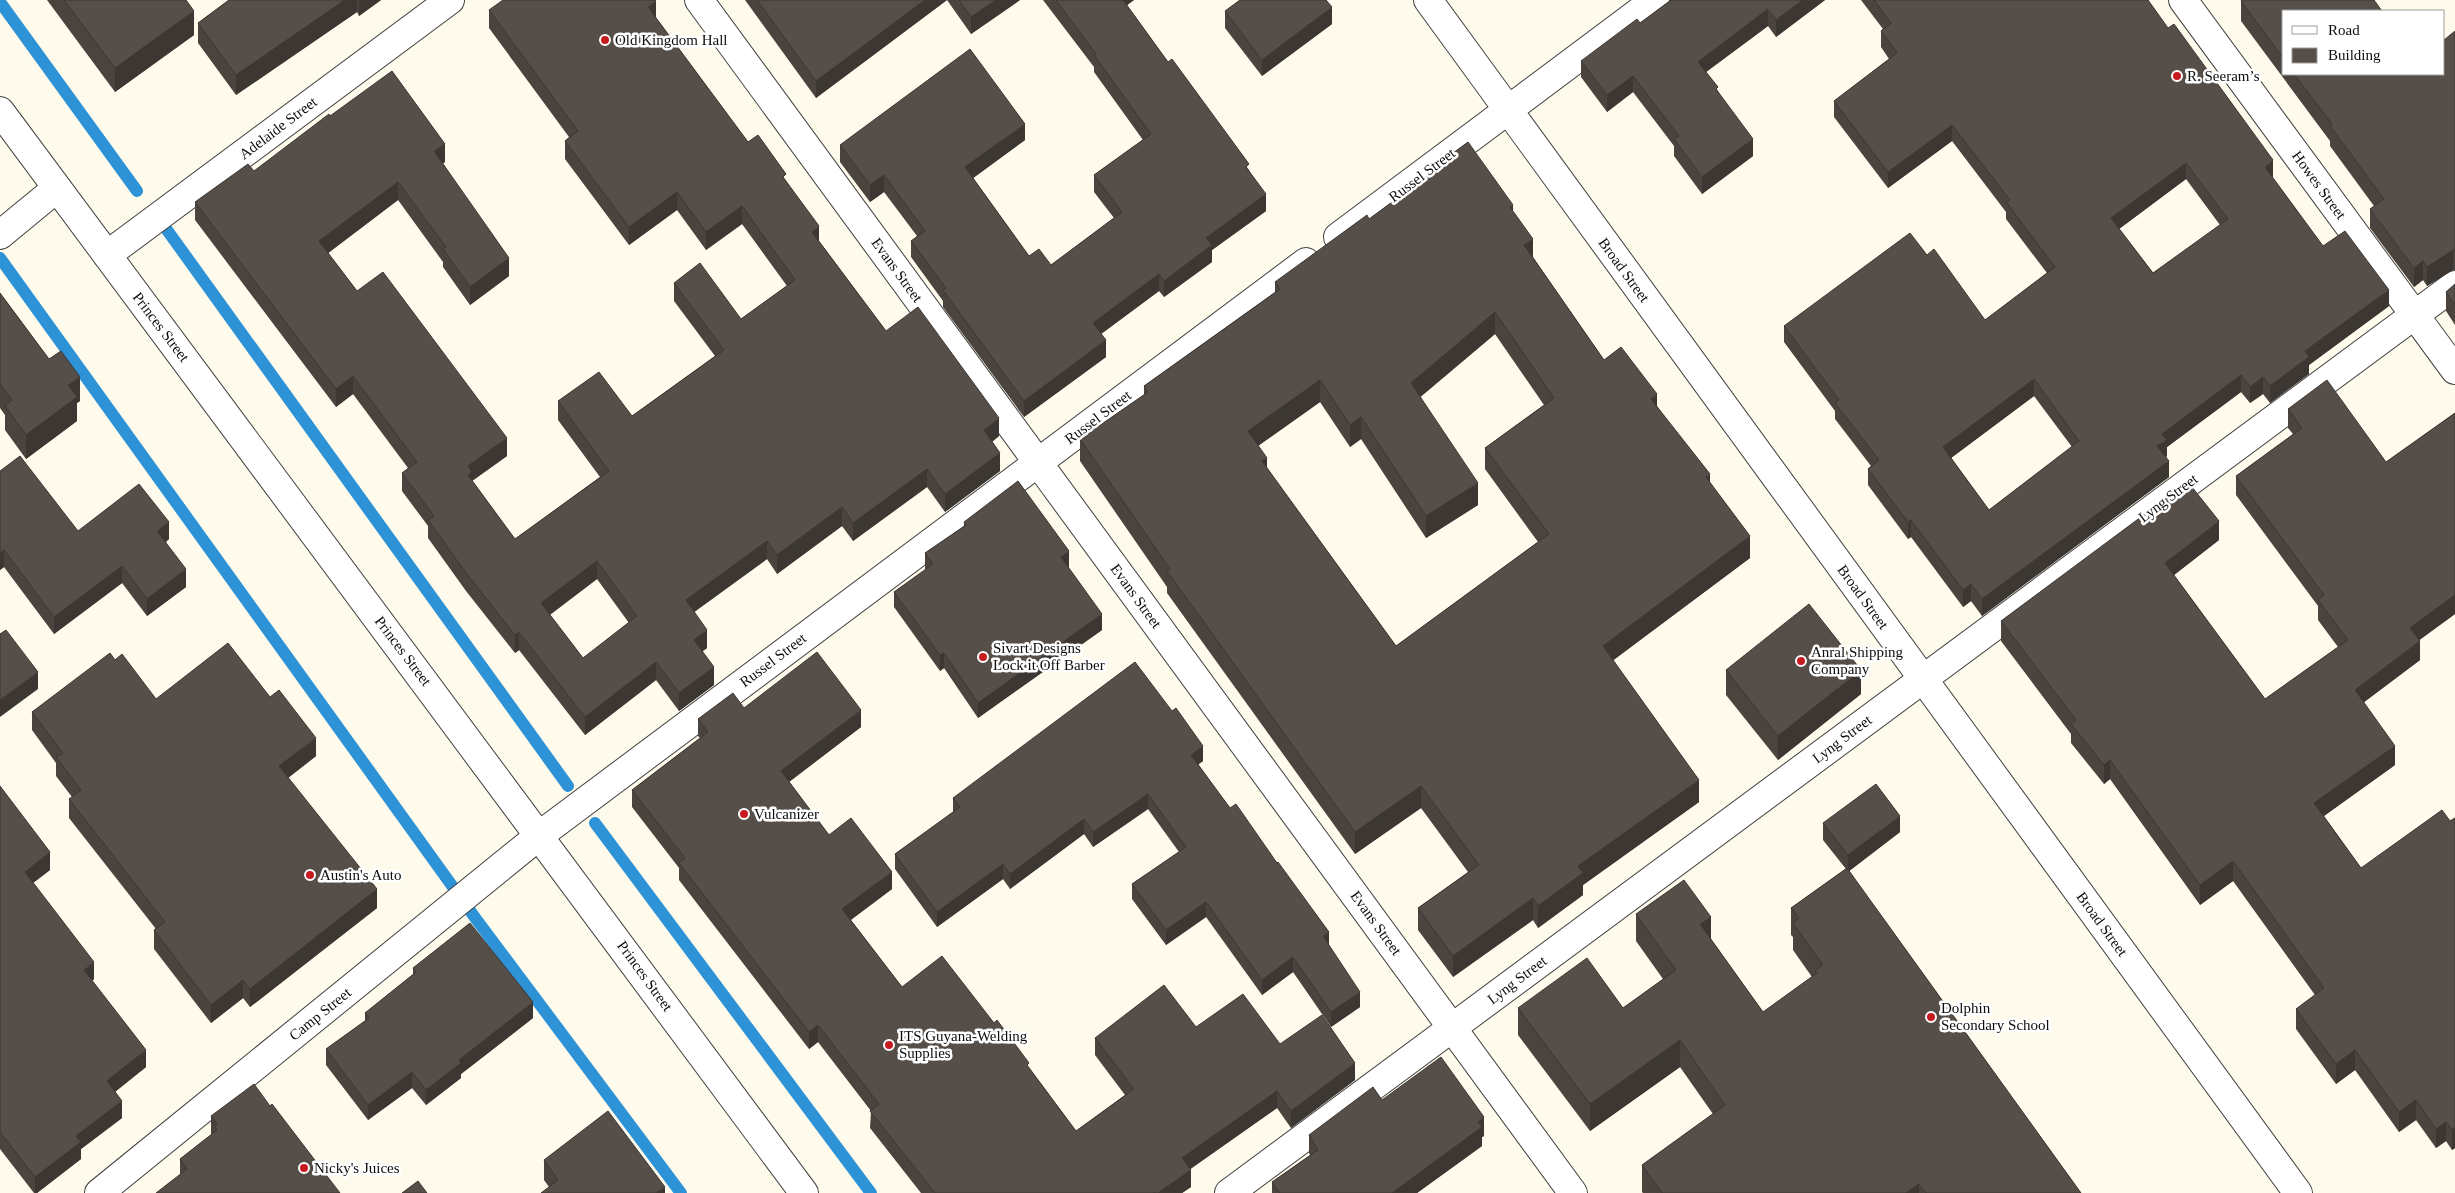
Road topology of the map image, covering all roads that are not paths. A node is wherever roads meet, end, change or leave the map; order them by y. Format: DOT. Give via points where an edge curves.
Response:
graph roads {
  1 [pos="450,0"];
  2 [pos="699,0"];
  3 [pos="1428,0"];
  4 [pos="1655,0"];
  5 [pos="2183,0"];
  6 [pos="1509,110"];
  7 [pos="0,111"];
  8 [pos="57,188"];
  9 [pos="0,235"];
  10 [pos="107,255"];
  11 [pos="2455,285"];
  12 [pos="2415,315"];
  13 [pos="2455,370"];
  14 [pos="1038,462"];
  15 [pos="1923,679"];
  16 [pos="540,835"];
  17 [pos="1452,1028"];
  18 [pos="100,1193"];
  19 [pos="804,1193"];
  20 [pos="1229,1193"];
  21 [pos="1573,1193"];
  22 [pos="2298,1193"];
  1 -- 10 [label="street, Adelaide Street"];
  2 -- 14 [label="street, Evans Street"];
  3 -- 6 [label="street, Broad Street"];
  4 -- 6 [label="street, Russel Street"];
  5 -- 12 [label="street, Howes Street"];
  6 -- 14 [label="street, Russel Street"];
  6 -- 15 [label="street, Broad Street"];
  7 -- 8 [label="street, Princes Street"];
  8 -- 9 [label="street"];
  8 -- 10 [label="street, Princes Street"];
  10 -- 16 [label="street, Princes Street"];
  11 -- 12 [label="street, Lyng Street"];
  12 -- 13 [label="street, Howes Street"];
  12 -- 15 [label="street, Lyng Street"];
  14 -- 16 [label="street, Russel Street"];
  14 -- 17 [label="street, Evans Street"];
  15 -- 17 [label="street, Lyng Street"];
  15 -- 22 [label="street, Broad Street"];
  16 -- 18 [label="street, Camp Street"];
  16 -- 19 [label="street, Princes Street"];
  17 -- 20 [label="street, Lyng Street"];
  17 -- 21 [label="street, Evans Street"];
}
